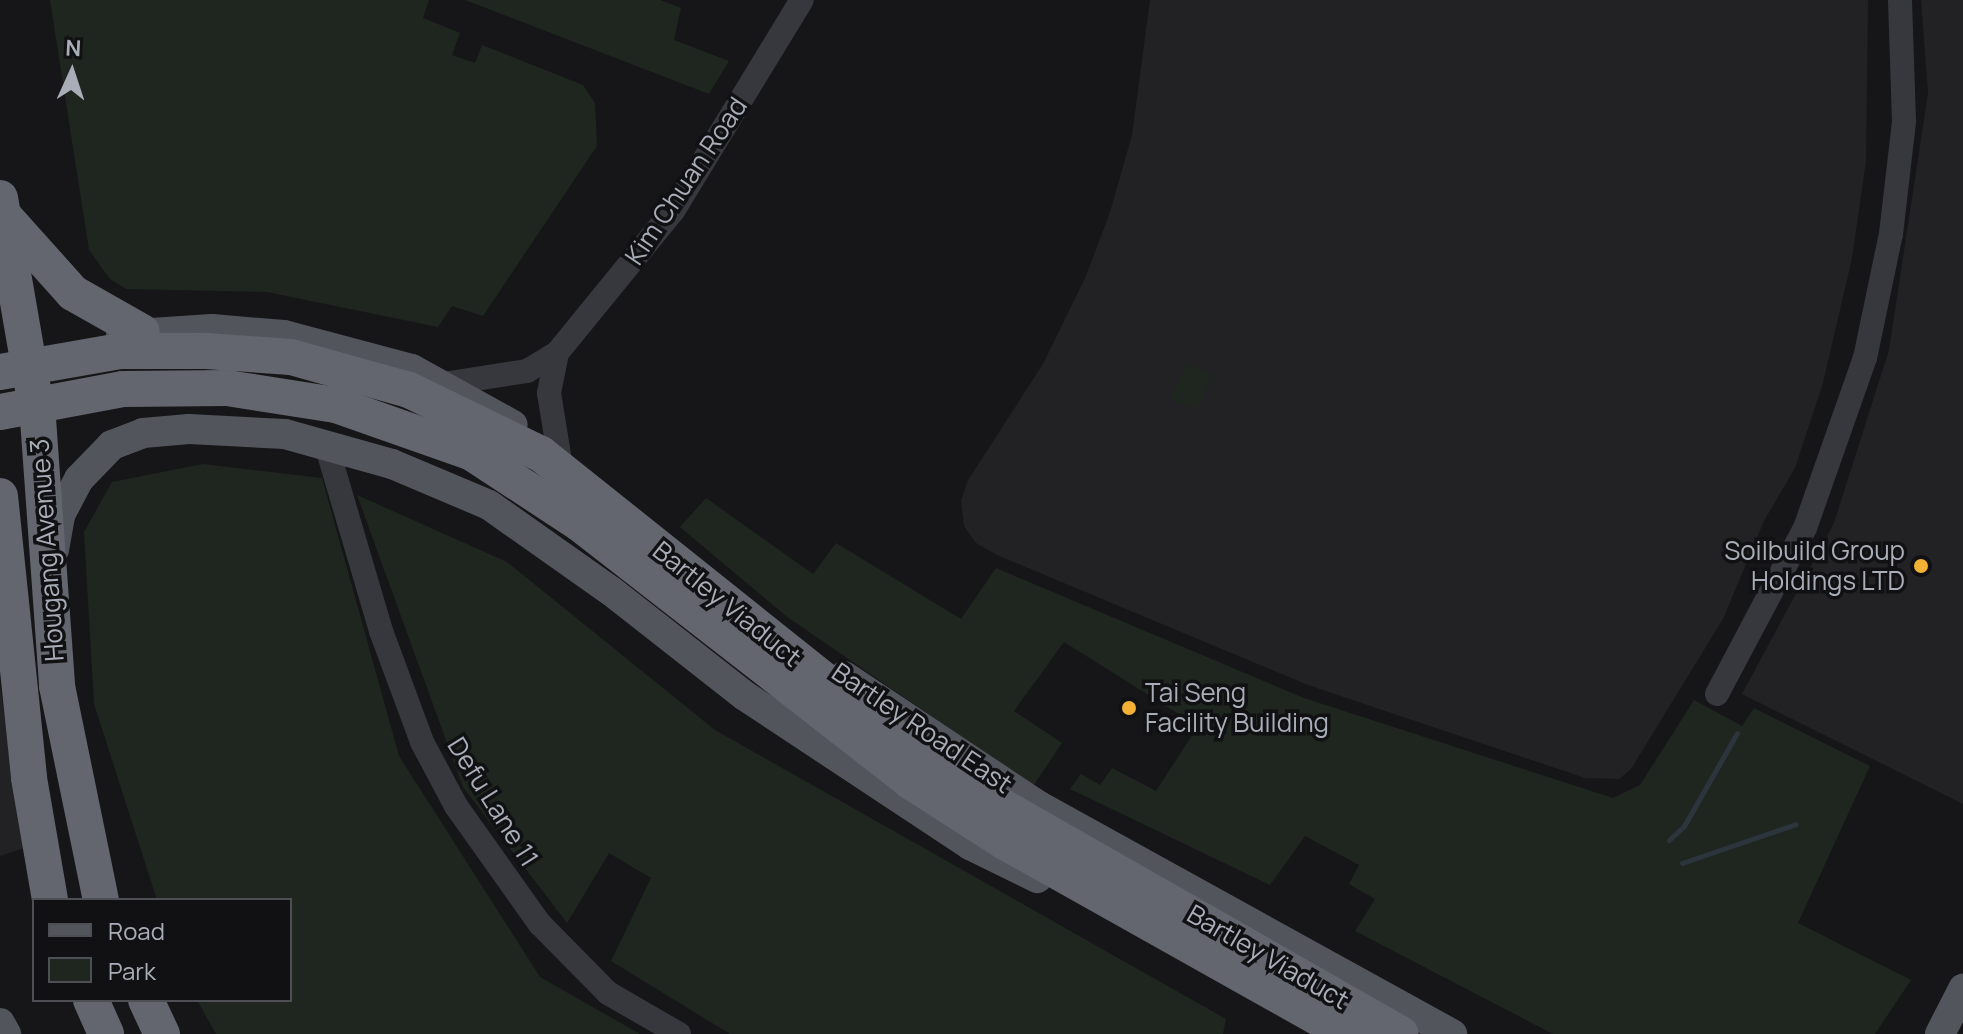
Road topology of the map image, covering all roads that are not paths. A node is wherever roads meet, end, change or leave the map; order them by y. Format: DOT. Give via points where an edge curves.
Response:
graph roads {
  1 [pos="802,0"];
  2 [pos="1900,0"];
  3 [pos="2,206"];
  4 [pos="142,332"];
  5 [pos="557,353"];
  6 [pos="9,359"];
  7 [pos="443,384"];
  8 [pos="0,412"];
  9 [pos="38,419"];
  10 [pos="519,429"];
  11 [pos="0,431"];
  12 [pos="326,444"];
  13 [pos="559,455"];
  14 [pos="0,496"];
  15 [pos="473,498"];
  16 [pos="5,561"];
  17 [pos="51,572"];
  18 [pos="1717,694"];
  19 [pos="875,697"];
  20 [pos="829,752"];
  21 [pos="50,898"];
  22 [pos="101,898"];
  23 [pos="1331,967"];
  24 [pos="1963,989"];
  25 [pos="92,1002"];
  26 [pos="147,1002"];
  27 [pos="1292,1019"];
  28 [pos="0,1023"];
  29 [pos="6,1034"];
  30 [pos="106,1034"];
  31 [pos="162,1034"];
  32 [pos="679,1034"];
  33 [pos="1318,1034"];
  34 [pos="1347,1034"];
  35 [pos="1401,1034"];
  36 [pos="1452,1034"];
  37 [pos="1940,1034"];
  1 -- 5 [label="street, Kim Chuan Road" via="673,211"];
  2 -- 18 [label="street" via="1904,121 1891,234 1865,358 1805,528"];
  3 -- 4 [label="highway" via="73,293"];
  3 -- 6 [label="highway, Hougang Avenue 3"];
  4 -- 6 [label="main road, Bartley Road East"];
  4 -- 7 [label="main road, Bartley Road East" via="212,329 284,335 412,369"];
  5 -- 7 [label="street" via="527,371"];
  5 -- 13 [label="street" via="549,393"];
  6 -- 9 [label="highway, Hougang Avenue 3"];
  6 -- 35 [label="highway, Bartley Viaduct, bridge" via="120,351 291,357 409,390 541,454 783,650 969,786"];
  7 -- 10 [label="main road, Bartley Road East"];
  8 -- 34 [label="highway, Bartley Viaduct, bridge" via="123,389 239,389 361,411 472,453 579,523 839,730 922,789"];
  9 -- 11 [label="main road"];
  9 -- 17 [label="highway, Hougang Avenue 3"];
  10 -- 13 [label="main road, Bartley Road East"];
  10 -- 15 [label="main road" via="492,482"];
  12 -- 15 [label="main road"];
  12 -- 17 [label="main road" via="285,434 189,429 143,433 112,445 79,479 60,515"];
  12 -- 32 [label="street, Defu Lane 11" via="381,631 422,742 456,806 540,924 608,993"];
  13 -- 19 [label="main road, Bartley Road East" via="780,631"];
  14 -- 16 [label="highway, Hougang Avenue 3"];
  15 -- 20 [label="main road" via="611,591 745,696"];
  16 -- 21 [label="highway, Hougang Avenue 3" via="29,778"];
  17 -- 22 [label="highway, Hougang Avenue 3" via="57,686"];
  19 -- 20 [label="main road" via="883,718 877,742 862,751"];
  19 -- 23 [label="main road, Bartley Road East" via="1039,806"];
  20 -- 27 [label="main road" via="970,845 1131,924"];
  23 -- 27 [label="main road" via="1305,973 1296,982 1289,995"];
  23 -- 36 [label="main road, Bartley Road East"];
  24 -- 37 [label="main road"];
  25 -- 30 [label="highway"];
  26 -- 31 [label="highway"];
  27 -- 33 [label="main road"];
  28 -- 29 [label="main road"];
}
